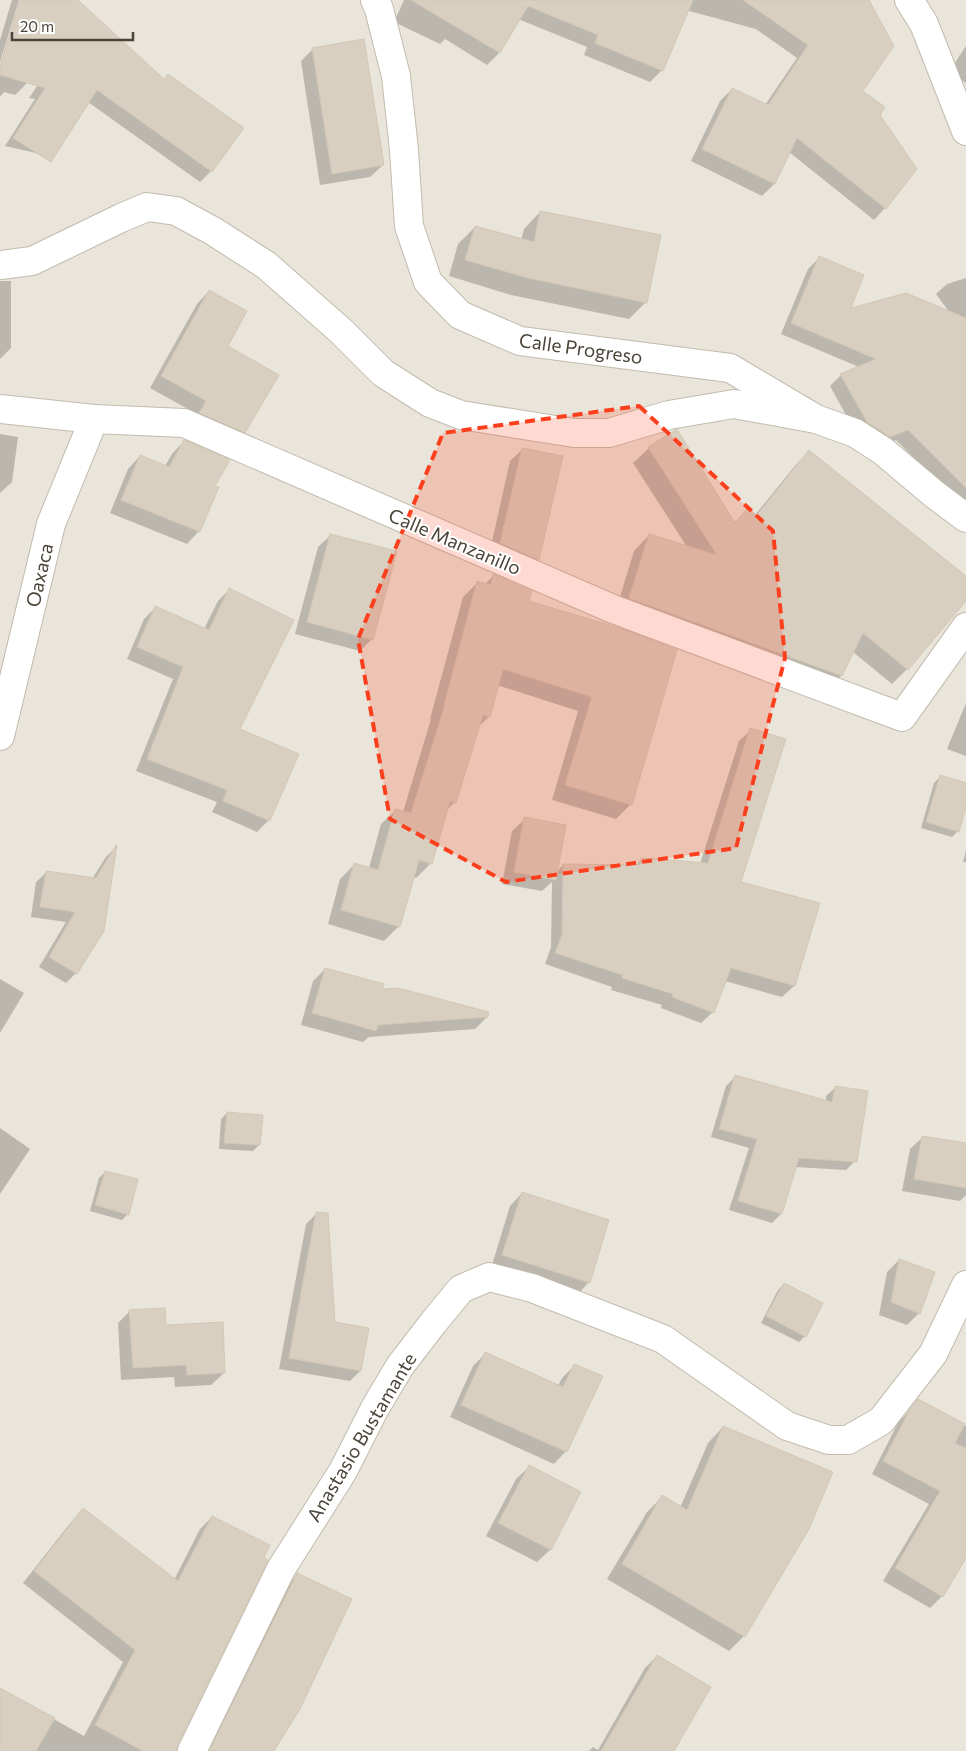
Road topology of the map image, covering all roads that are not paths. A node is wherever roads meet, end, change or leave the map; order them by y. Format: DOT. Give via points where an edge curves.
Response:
graph roads {
  1 [pos="376,0"];
  2 [pos="909,0"];
  3 [pos="966,131"];
  4 [pos="0,265"];
  5 [pos="0,409"];
  6 [pos="816,419"];
  7 [pos="94,420"];
  8 [pos="966,518"];
  9 [pos="966,627"];
  10 [pos="0,736"];
  11 [pos="966,1285"];
  12 [pos="192,1751"];
  1 -- 6 [label="street, Calle Progreso" via="396,76 409,226 428,282 460,315 520,342 730,368"];
  2 -- 3 [label="street" via="924,24"];
  4 -- 6 [label="street" via="32,262 147,207 176,211 266,265 383,372 430,403 461,415 574,433 608,433 669,415 734,404"];
  5 -- 7 [label="street, Calle Manzanillo"];
  6 -- 8 [label="street, Calle Progreso" via="855,433 883,451"];
  7 -- 9 [label="street, Calle Manzanillo" via="184,423 613,609 902,717"];
  7 -- 10 [label="street, Oaxaca" via="51,524"];
  11 -- 12 [label="street, Anastasio Bustamante" via="933,1354 881,1421 848,1440 829,1440 787,1426 663,1339 532,1288 489,1277 461,1289 400,1366 343,1471 281,1569"];
}
